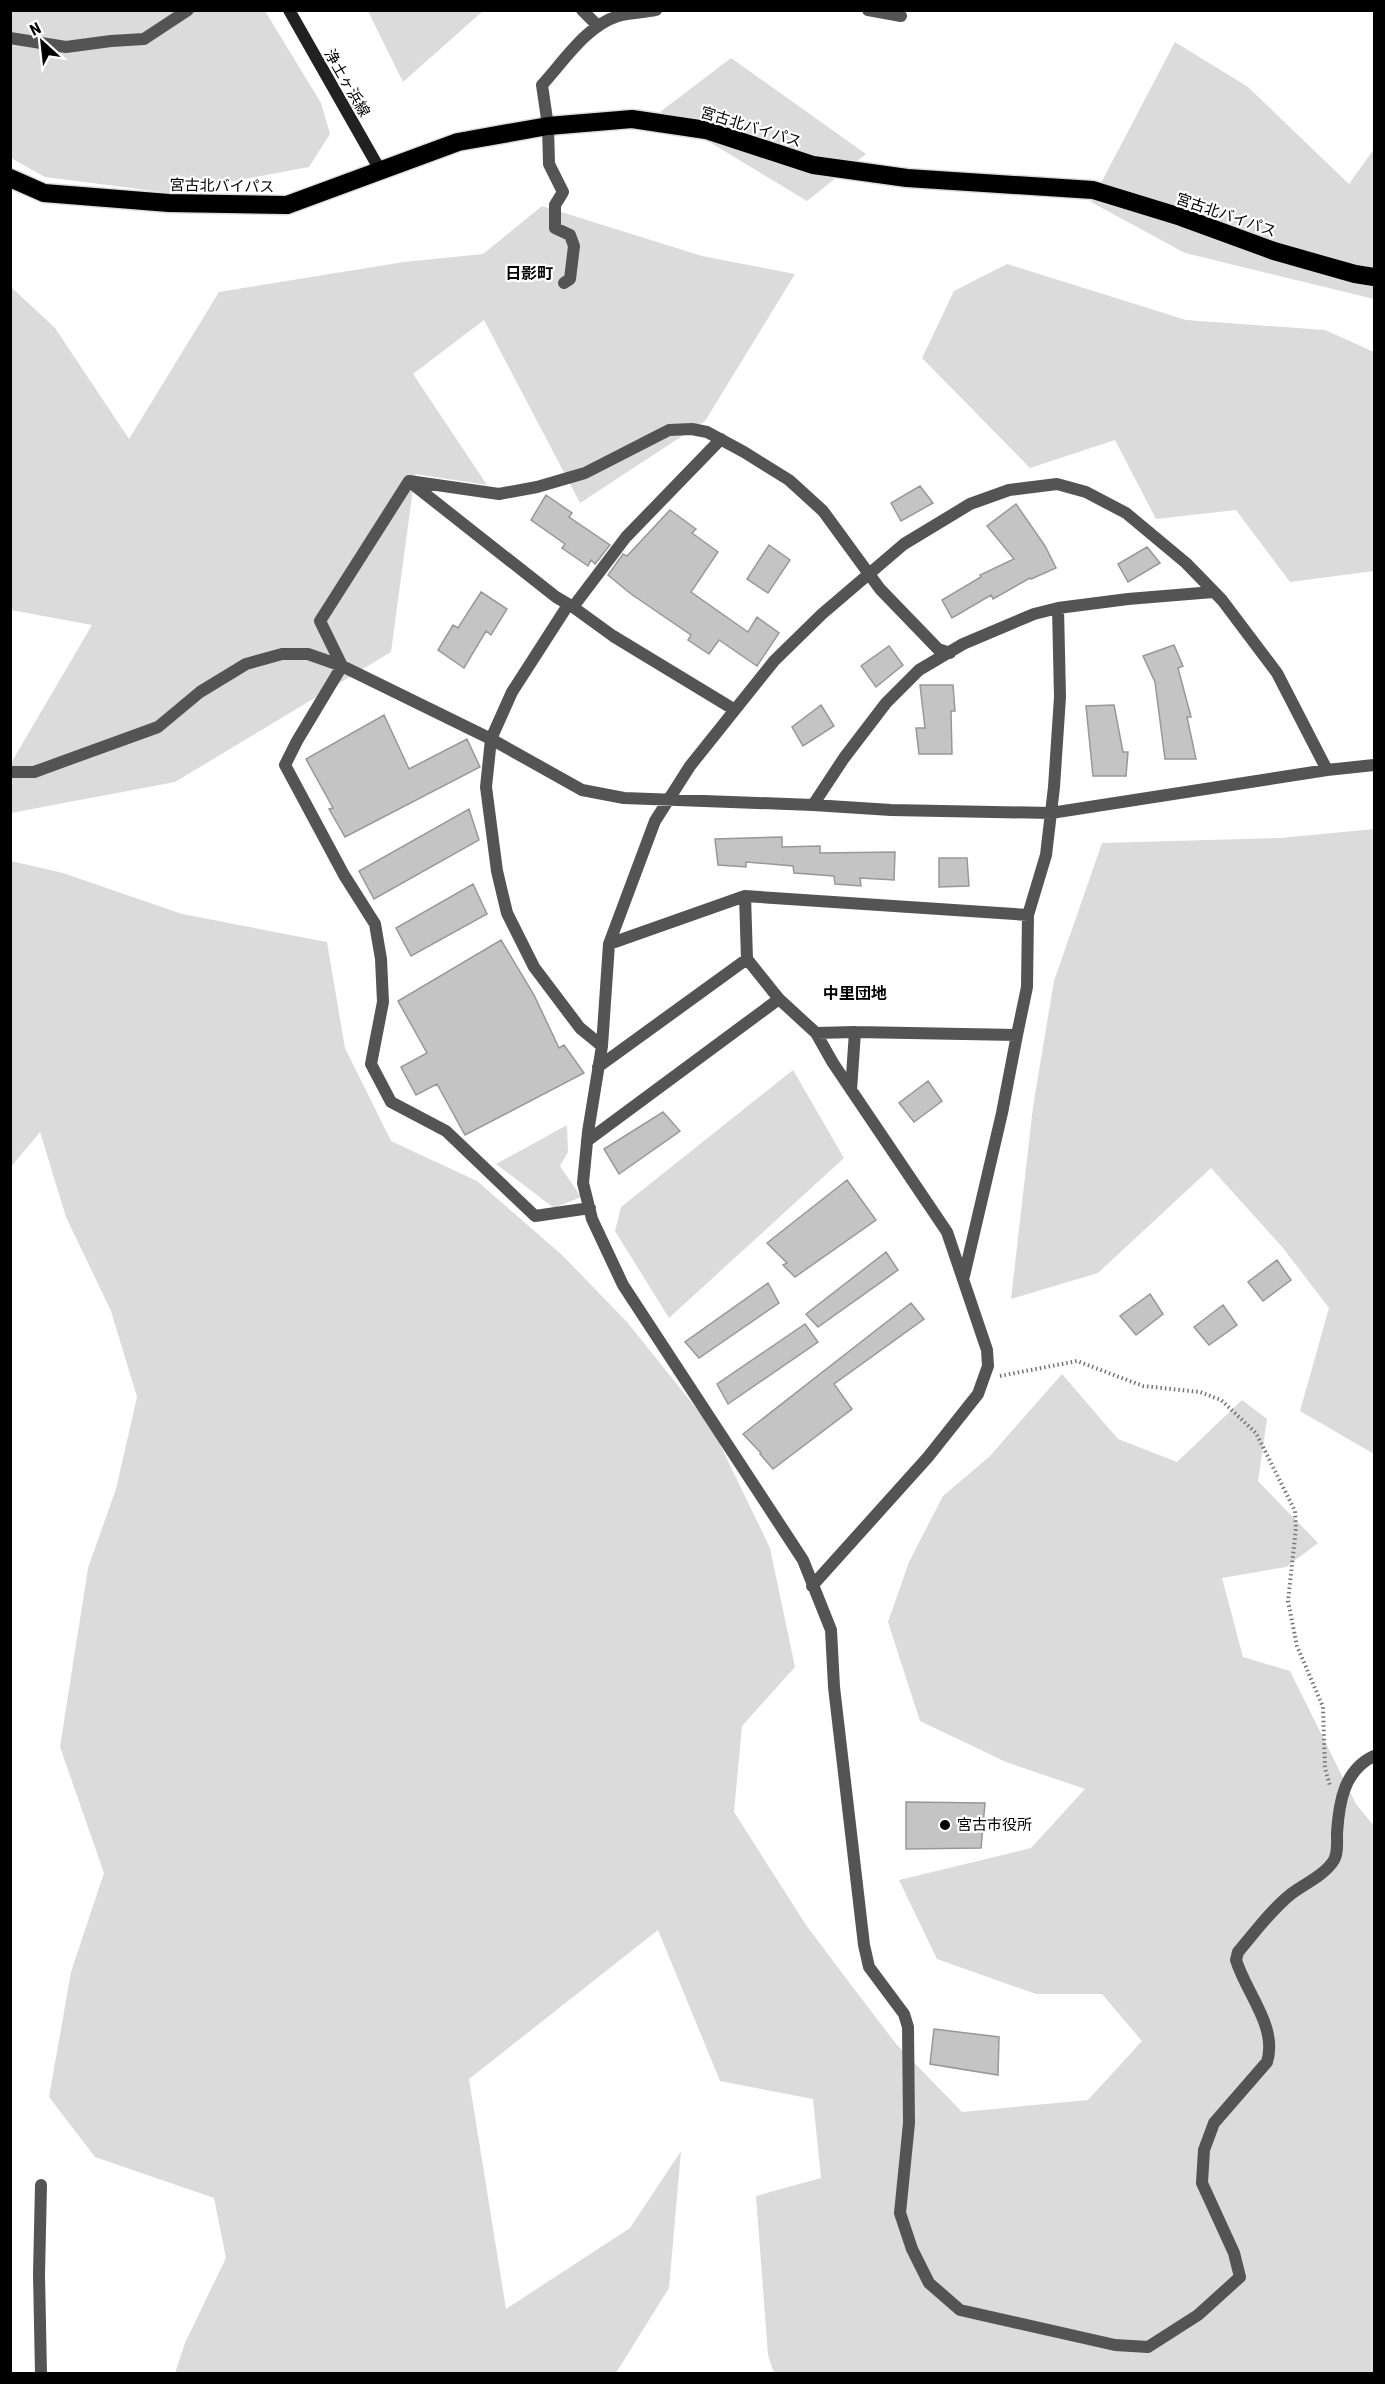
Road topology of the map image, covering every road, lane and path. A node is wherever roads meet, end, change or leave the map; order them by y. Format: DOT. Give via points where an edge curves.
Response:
graph roads {
  1 [pos="188,10"];
  2 [pos="289,10"];
  3 [pos="582,10"];
  4 [pos="656,10"];
  5 [pos="868,10"];
  6 [pos="620,13"];
  7 [pos="901,16"];
  8 [pos="598,26"];
  9 [pos="10,38"];
  10 [pos="548,126"];
  11 [pos="380,170"];
  12 [pos="10,178"];
  13 [pos="1374,278"];
  14 [pos="564,283"];
  15 [pos="721,439"];
  16 [pos="410,481"];
  17 [pos="868,574"];
  18 [pos="1213,592"];
  19 [pos="570,606"];
  20 [pos="1058,608"];
  21 [pos="950,653"];
  22 [pos="342,666"];
  23 [pos="735,710"];
  24 [pos="491,739"];
  25 [pos="1374,765"];
  26 [pos="1327,770"];
  27 [pos="10,772"];
  28 [pos="666,801"];
  29 [pos="813,805"];
  30 [pos="1051,813"];
  31 [pos="745,896"];
  32 [pos="1028,915"];
  33 [pos="609,944"];
  34 [pos="747,959"];
  35 [pos="779,999"];
  36 [pos="855,1032"];
  37 [pos="816,1033"];
  38 [pos="1017,1035"];
  39 [pos="602,1046"];
  40 [pos="598,1066"];
  41 [pos="850,1090"];
  42 [pos="587,1141"];
  43 [pos="590,1208"];
  44 [pos="964,1277"];
  45 [pos="985,1379"];
  46 [pos="812,1586"];
  47 [pos="1374,1756"];
  48 [pos="1338,1815"];
  49 [pos="41,2185"];
  50 [pos="41,2373"];
  1 -- 9 [label="street" via="144,39 66,47"];
  2 -- 11 [label="main road, 浄土ヶ浜線"];
  3 -- 8 [label="street"];
  4 -- 6 [label="street"];
  5 -- 7 [label="street"];
  6 -- 8 [label="street"];
  8 -- 10 [label="street" via="542,85"];
  10 -- 11 [label="highway, 宮古北バイパス" via="458,142"];
  10 -- 13 [label="highway, 宮古北バイパス" via="632,118 706,130 813,165 907,178 1093,190 1274,251"];
  10 -- 14 [label="street" via="549,164 563,192 555,205 555,228 570,235 574,246 570,279"];
  11 -- 12 [label="highway, 宮古北バイパス" via="287,206 169,203 44,193"];
  15 -- 16 [label="street" via="692,429 669,430 585,473 499,494"];
  15 -- 17 [label="street" via="789,480 823,511"];
  15 -- 19 [label="street" via="626,537"];
  16 -- 19 [label="street"];
  16 -- 22 [label="street" via="320,621"];
  17 -- 18 [label="street" via="904,544 970,504 1009,490 1057,484 1086,492 1126,513 1186,563"];
  17 -- 21 [label="street" via="938,649"];
  17 -- 23 [label="street" via="774,661"];
  18 -- 20 [label="street"];
  18 -- 26 [label="street" via="1277,673"];
  19 -- 23 [label="street"];
  19 -- 24 [label="street" via="512,692"];
  20 -- 21 [label="street" via="1034,614"];
  20 -- 30 [label="street" via="1060,697"];
  21 -- 29 [label="street" via="919,670 886,703"];
  22 -- 24 [label="street"];
  22 -- 27 [label="street" via="308,654 282,654 246,664 200,693 158,727 34,772"];
  22 -- 43 [label="street" via="285,765 375,924 383,1002 371,1064 391,1102 446,1131 535,1216"];
  23 -- 28 [label="street"];
  24 -- 28 [label="street" via="582,790"];
  24 -- 39 [label="street" via="486,787 507,913 534,967 580,1028"];
  25 -- 26 [label="street"];
  26 -- 30 [label="street"];
  28 -- 29 [label="street"];
  28 -- 33 [label="street" via="634,872"];
  29 -- 30 [label="street"];
  30 -- 32 [label="street" via="1046,855"];
  31 -- 32 [label="street"];
  31 -- 33 [label="street"];
  31 -- 34 [label="street"];
  32 -- 38 [label="street" via="1026,987"];
  33 -- 39 [label="street"];
  34 -- 35 [label="street"];
  34 -- 40 [label="street"];
  35 -- 37 [label="street"];
  35 -- 42 [label="street"];
  36 -- 37 [label="street"];
  36 -- 38 [label="street"];
  36 -- 41 [label="street"];
  37 -- 41 [label="street"];
  38 -- 44 [label="street"];
  39 -- 40 [label="street"];
  40 -- 42 [label="street"];
  41 -- 44 [label="street" via="947,1232"];
  42 -- 43 [label="street" via="583,1183"];
  43 -- 46 [label="street" via="623,1285 803,1560"];
  44 -- 45 [label="street" via="987,1350"];
  45 -- 46 [label="street" via="978,1394 928,1457"];
  45 -- 48 [label="path" via="1077,1361 1143,1386 1200,1392 1221,1400 1256,1433 1295,1510 1288,1601 1297,1646 1323,1707 1325,1768"];
  46 -- 48 [label="street" via="831,1630 834,1688 864,1945 869,1967 904,2014 908,2027 909,2123 900,2213 929,2283 960,2310 1115,2345 1148,2347 1198,2315 1240,2277 1234,2253 1202,2183 1204,2150 1214,2123 1267,2062 1271,2049 1268,2030 1236,1960 1238,1952 1289,1895 1329,1867 1335,1858"];
  47 -- 48 [label="street" via="1363,1761 1350,1776"];
  49 -- 50 [label="street"];
}
